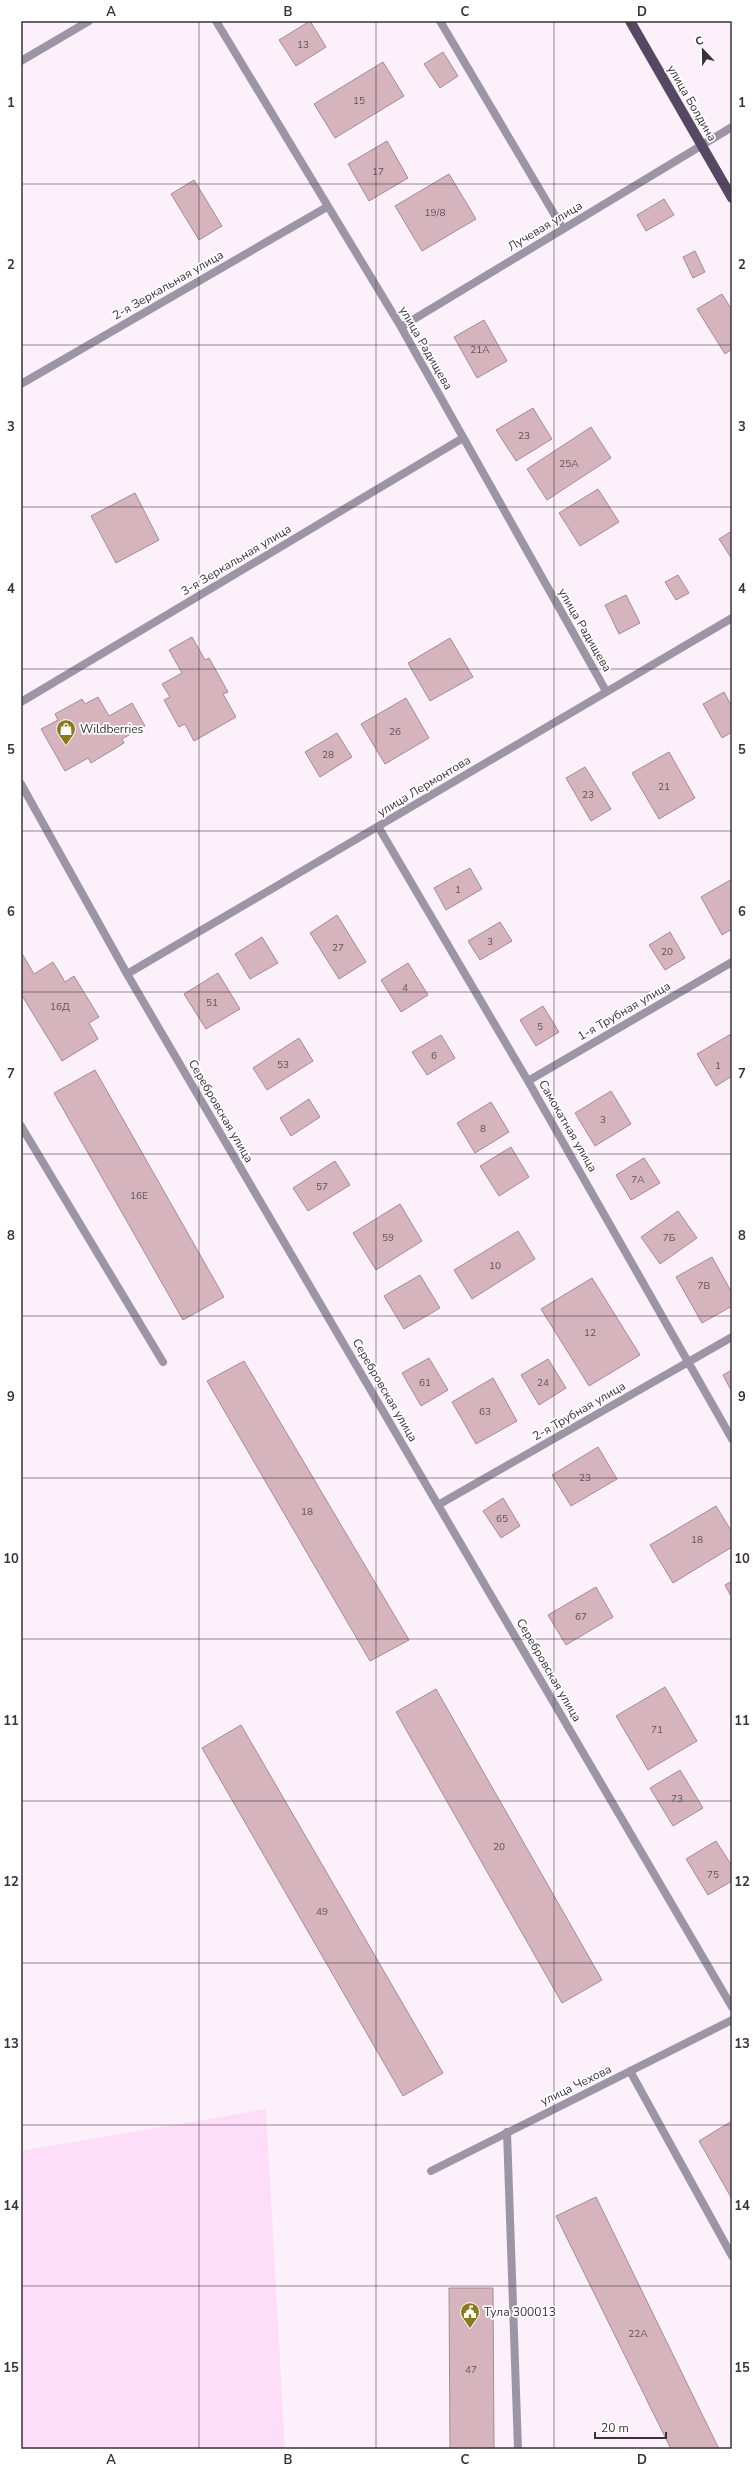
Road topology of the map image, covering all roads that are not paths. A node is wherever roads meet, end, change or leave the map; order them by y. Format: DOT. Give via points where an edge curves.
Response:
graph roads {
  1 [pos="89,21"];
  2 [pos="216,21"];
  3 [pos="440,21"];
  4 [pos="630,21"];
  5 [pos="21,61"];
  6 [pos="732,127"];
  7 [pos="702,145"];
  8 [pos="732,198"];
  9 [pos="327,207"];
  10 [pos="563,229"];
  11 [pos="401,327"];
  12 [pos="21,384"];
  13 [pos="463,438"];
  14 [pos="732,618"];
  15 [pos="606,691"];
  16 [pos="21,702"];
  17 [pos="21,784"];
  18 [pos="379,828"];
  19 [pos="732,962"];
  20 [pos="127,974"];
  21 [pos="528,1081"];
  22 [pos="21,1126"];
  23 [pos="732,1337"];
  24 [pos="163,1362"];
  25 [pos="689,1362"];
  26 [pos="732,1439"];
  27 [pos="438,1505"];
  28 [pos="732,2007"];
  29 [pos="732,2020"];
  30 [pos="630,2071"];
  31 [pos="507,2132"];
  32 [pos="430,2171"];
  33 [pos="732,2256"];
  34 [pos="518,2449"];
  1 -- 5 [label="street"];
  2 -- 9 [label="street, улица Радищева"];
  3 -- 10 [label="street"];
  4 -- 7 [label="main road, улица Болдина"];
  6 -- 7 [label="street, Лучевая улица"];
  7 -- 8 [label="main road, улица Болдина"];
  7 -- 10 [label="street, Лучевая улица"];
  9 -- 11 [label="street, улица Радищева"];
  9 -- 12 [label="street, 2-я Зеркальная улица"];
  10 -- 11 [label="street, Лучевая улица"];
  11 -- 13 [label="street, улица Радищева"];
  13 -- 15 [label="street, улица Радищева"];
  13 -- 16 [label="street, 3-я Зеркальная улица"];
  14 -- 15 [label="street, улица Лермонтова"];
  15 -- 18 [label="street, улица Лермонтова"];
  17 -- 20 [label="street, Серебровская улица"];
  18 -- 20 [label="street, улица Лермонтова"];
  18 -- 21 [label="street, Самокатная улица"];
  19 -- 21 [label="street, 1-я Трубная улица"];
  20 -- 27 [label="street, Серебровская улица"];
  21 -- 25 [label="street, Самокатная улица"];
  22 -- 24 [label="street"];
  23 -- 25 [label="street, 2-я Трубная улица"];
  25 -- 26 [label="street, Самокатная улица"];
  25 -- 27 [label="street, 2-я Трубная улица"];
  27 -- 28 [label="street, Серебровская улица"];
  29 -- 30 [label="street, улица Чехова"];
  30 -- 31 [label="street, улица Чехова"];
  30 -- 33 [label="street"];
  31 -- 32 [label="street, улица Чехова"];
  31 -- 34 [label="street"];
}
